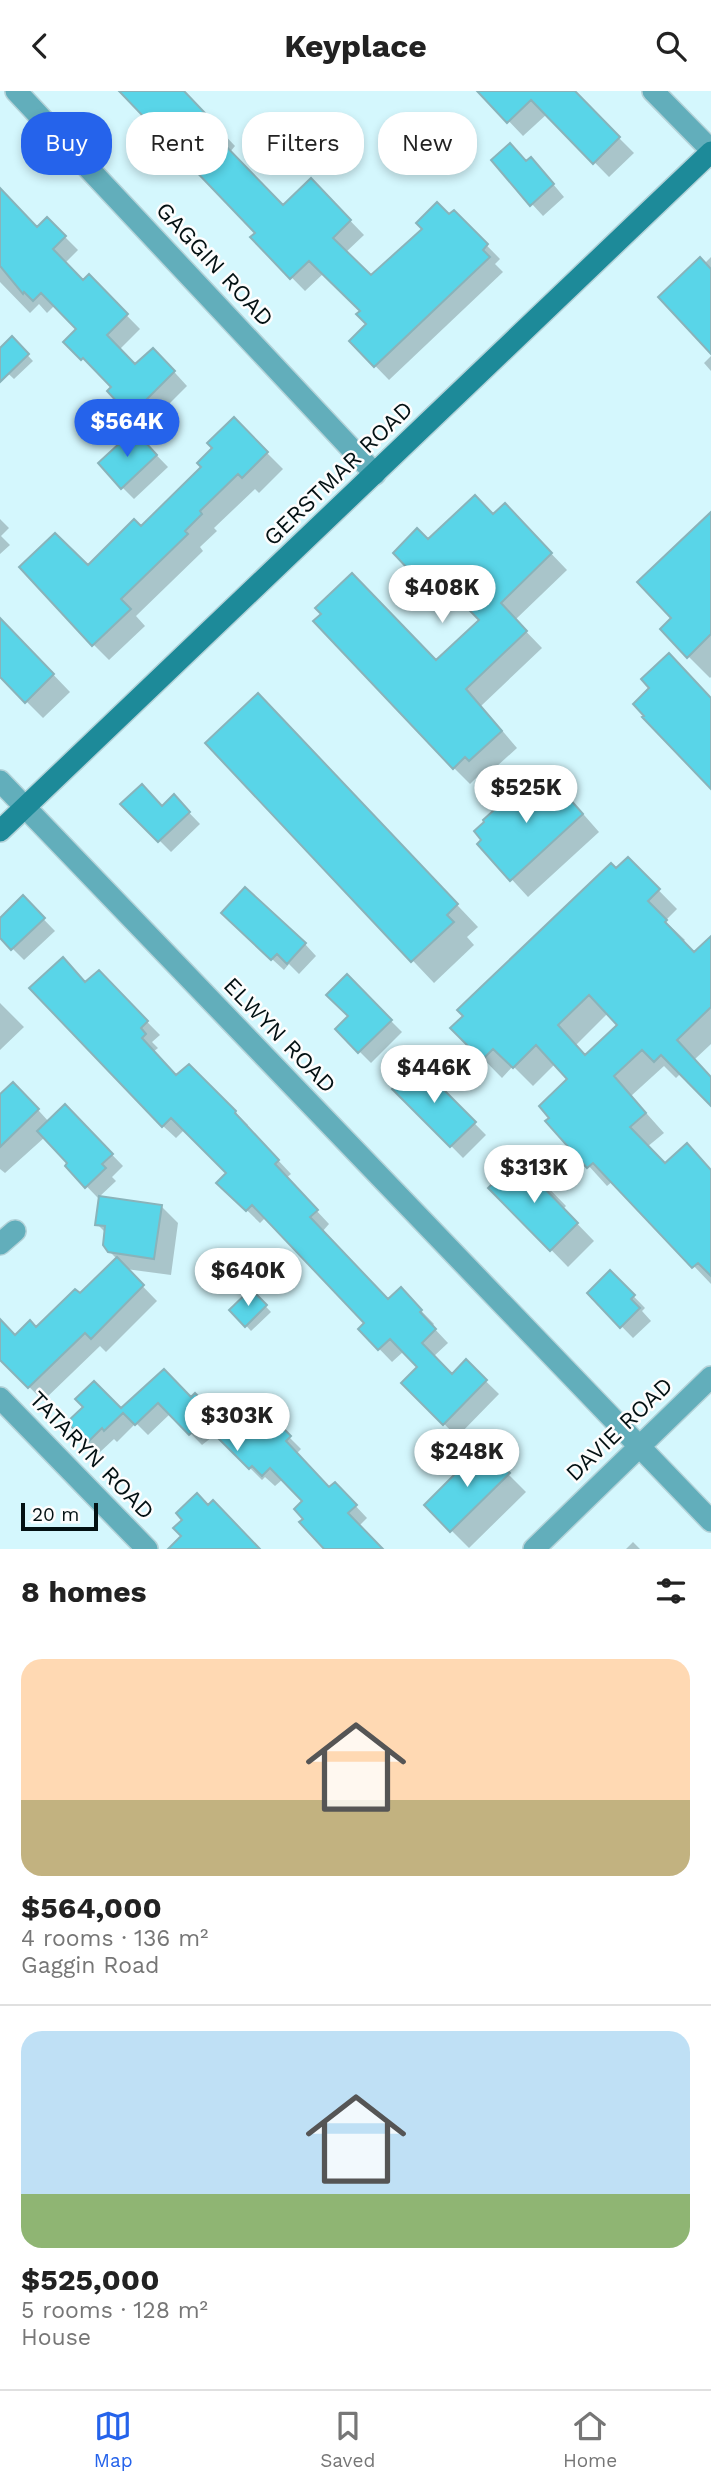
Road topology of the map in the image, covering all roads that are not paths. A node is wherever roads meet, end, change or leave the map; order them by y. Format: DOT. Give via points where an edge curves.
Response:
graph roads {
  1 [pos="16,91"];
  2 [pos="653,91"];
  3 [pos="711,151"];
  4 [pos="375,474"];
  5 [pos="0,781"];
  6 [pos="24,808"];
  7 [pos="0,831"];
  8 [pos="711,1377"];
  9 [pos="0,1398"];
  10 [pos="640,1445"];
  11 [pos="711,1521"];
  12 [pos="147,1549"];
  13 [pos="534,1549"];
  1 -- 4 [label="street, GAGGIN ROAD"];
  2 -- 3 [label="street"];
  3 -- 4 [label="street, GERSTMAR ROAD"];
  4 -- 6 [label="street, GERSTMAR ROAD"];
  5 -- 6 [label="street, ELWYN ROAD"];
  6 -- 7 [label="street, GERSTMAR ROAD"];
  6 -- 10 [label="street, ELWYN ROAD"];
  8 -- 10 [label="street, DAVIE ROAD"];
  9 -- 12 [label="street, TATARYN ROAD"];
  10 -- 11 [label="street, ELWYN ROAD"];
  10 -- 13 [label="street, DAVIE ROAD"];
}
